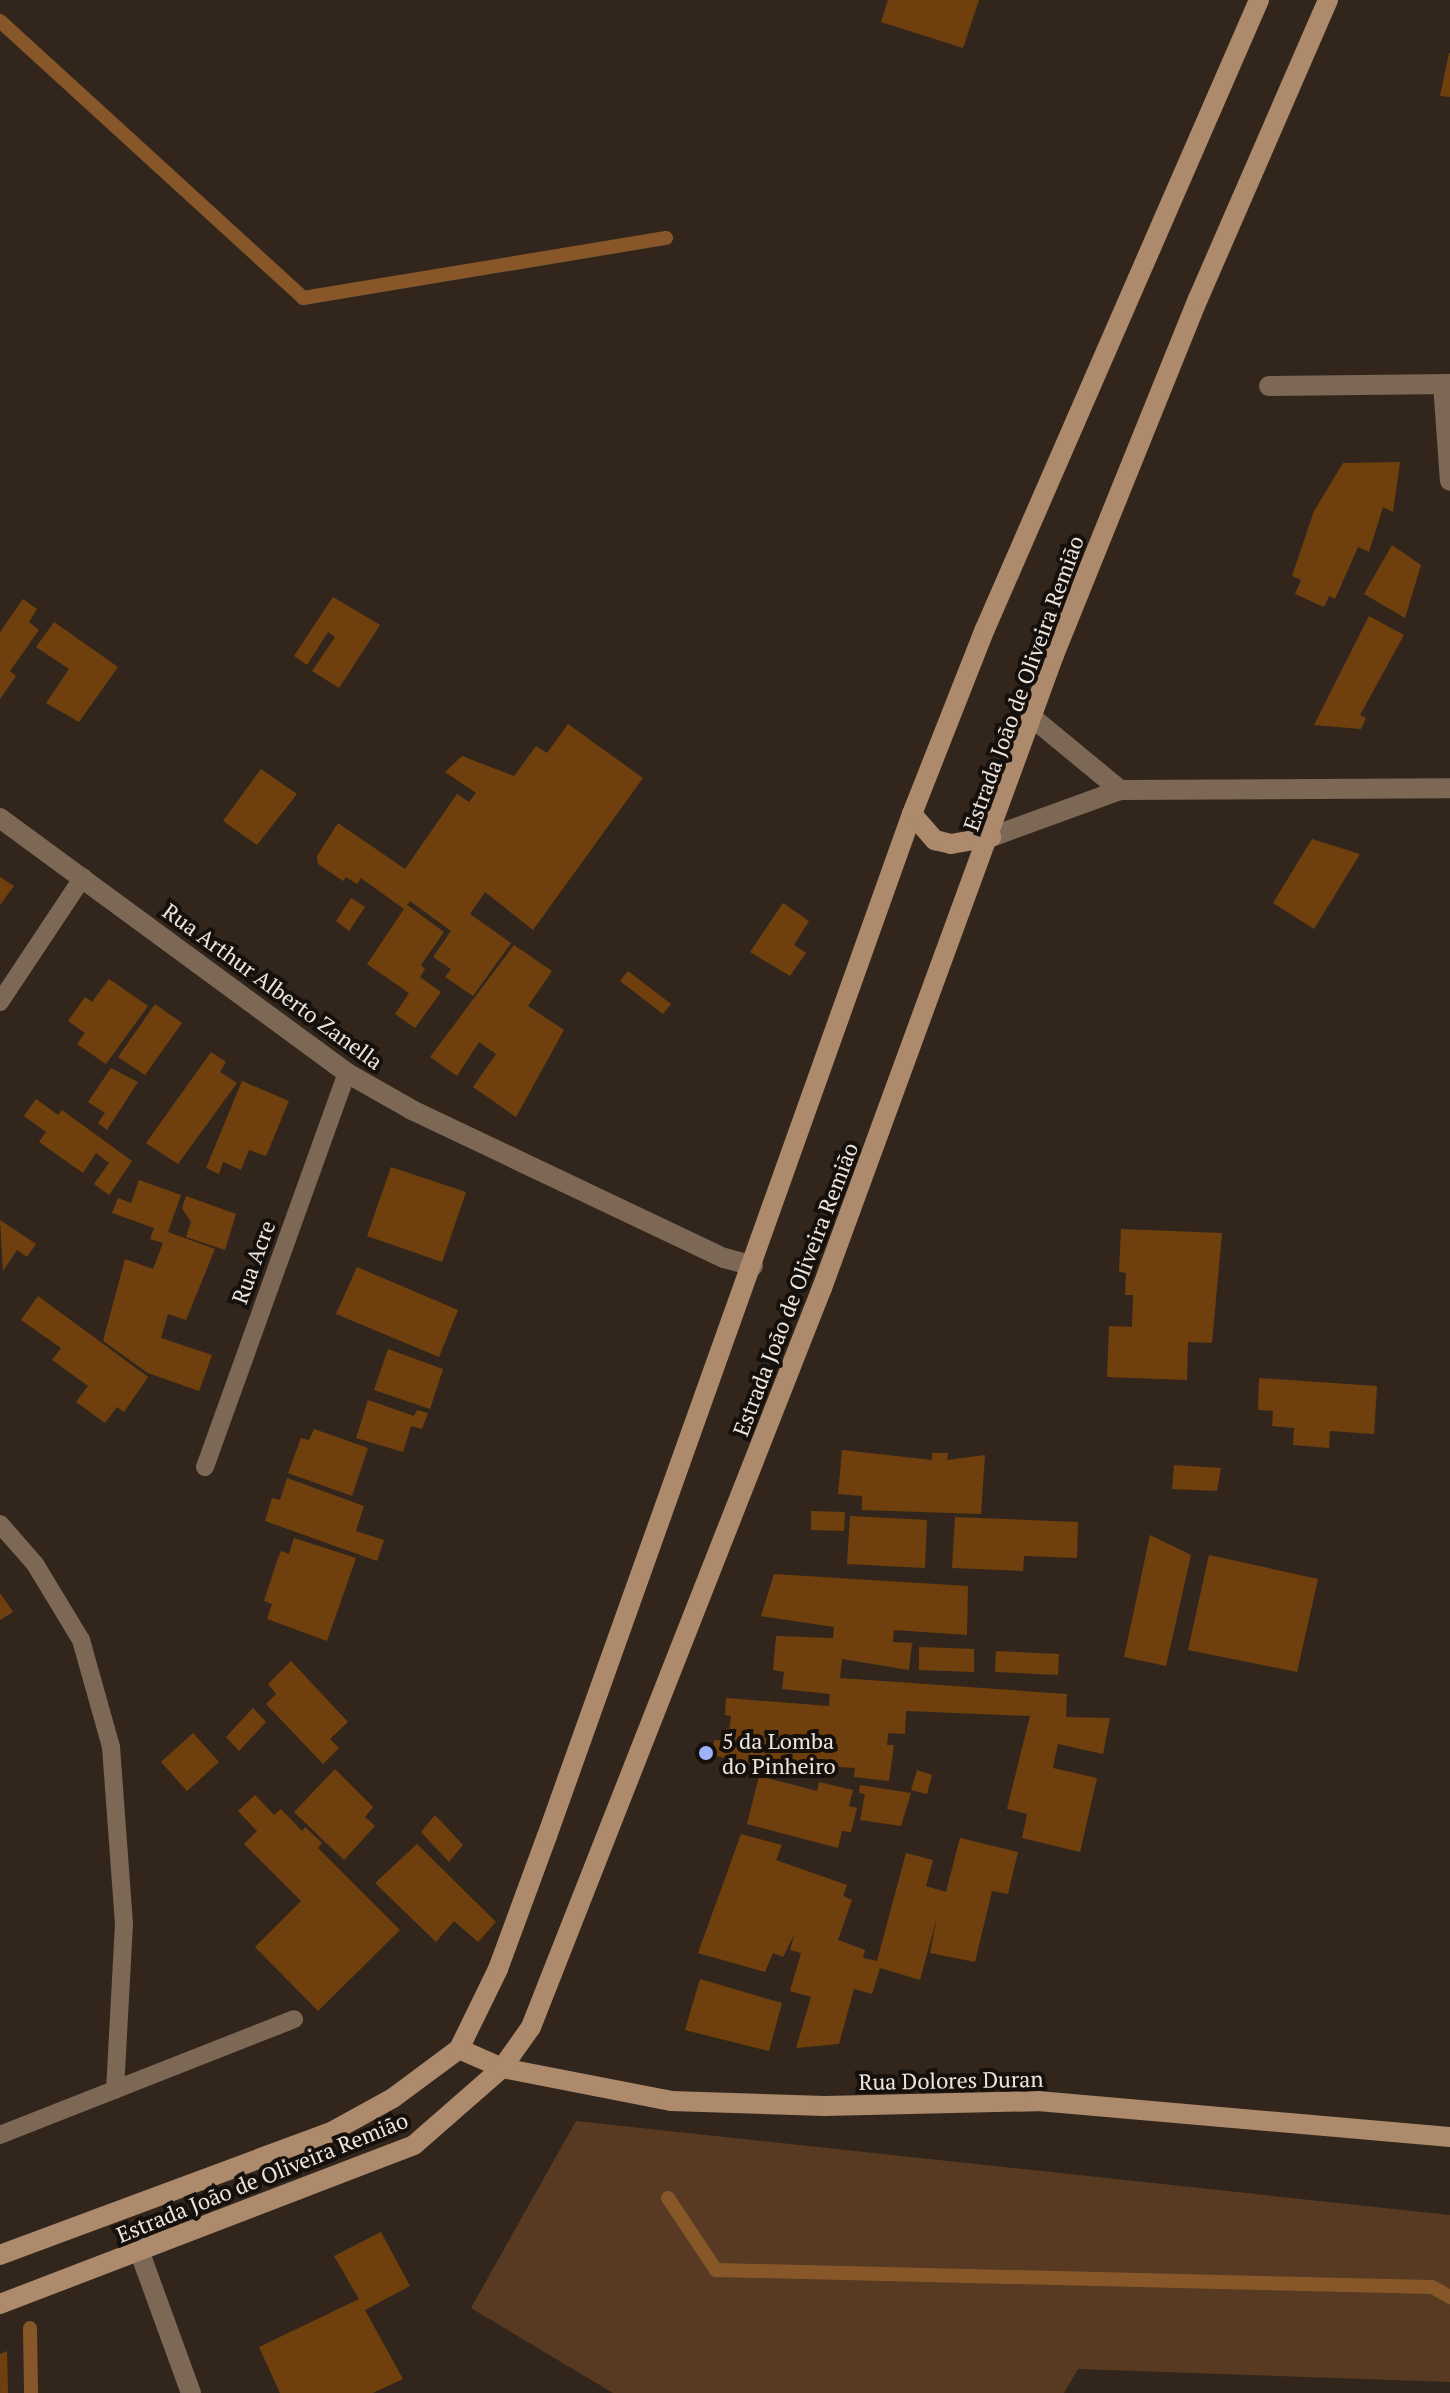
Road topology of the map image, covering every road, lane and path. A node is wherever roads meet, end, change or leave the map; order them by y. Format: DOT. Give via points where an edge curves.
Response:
graph roads {
  1 [pos="1259,0"];
  2 [pos="1328,0"];
  3 [pos="1447,384"];
  4 [pos="1269,386"];
  5 [pos="1450,481"];
  6 [pos="1034,719"];
  7 [pos="1450,788"];
  8 [pos="1120,790"];
  9 [pos="912,814"];
  10 [pos="0,818"];
  11 [pos="991,837"];
  12 [pos="83,877"];
  13 [pos="0,1002"];
  14 [pos="347,1073"];
  15 [pos="753,1266"];
  16 [pos="205,1467"];
  17 [pos="0,1524"];
  18 [pos="294,2019"];
  19 [pos="459,2049"];
  20 [pos="502,2068"];
  21 [pos="115,2090"];
  22 [pos="0,2135"];
  23 [pos="1450,2137"];
  24 [pos="140,2253"];
  25 [pos="0,2255"];
  26 [pos="0,2304"];
  27 [pos="191,2393"];
  1 -- 9 [label="main road, Estrada João de Oliveira Remião" via="985,629"];
  2 -- 6 [label="main road, Estrada João de Oliveira Remião" via="1198,299 1054,655"];
  3 -- 4 [label="street"];
  3 -- 5 [label="street"];
  6 -- 8 [label="street"];
  6 -- 11 [label="main road, Estrada João de Oliveira Remião"];
  7 -- 8 [label="street"];
  8 -- 11 [label="street"];
  9 -- 11 [label="main road" via="935,840 951,844"];
  9 -- 15 [label="main road, Estrada João de Oliveira Remião"];
  10 -- 12 [label="street, Rua Arthur Alberto Zanella"];
  11 -- 20 [label="main road, Estrada João de Oliveira Remião" via="549,1989"];
  12 -- 13 [label="lane"];
  12 -- 14 [label="street, Rua Arthur Alberto Zanella"];
  14 -- 15 [label="street, Rua Arthur Alberto Zanella" via="426,1117 724,1258"];
  14 -- 16 [label="lane, Rua Acre"];
  15 -- 19 [label="main road, Estrada João de Oliveira Remião" via="498,1969"];
  17 -- 21 [label="lane" via="35,1564 81,1640 111,1747 124,1924"];
  18 -- 21 [label="lane"];
  19 -- 20 [label="main road, Rua Dolores Duran"];
  19 -- 25 [label="main road, Estrada João de Oliveira Remião" via="393,2098 333,2131"];
  20 -- 23 [label="main road, Rua Dolores Duran" via="671,2101 825,2106 1038,2101"];
  20 -- 24 [label="main road, Estrada João de Oliveira Remião" via="414,2145"];
  21 -- 22 [label="lane"];
  24 -- 26 [label="main road, Estrada João de Oliveira Remião"];
  24 -- 27 [label="street"];
}
